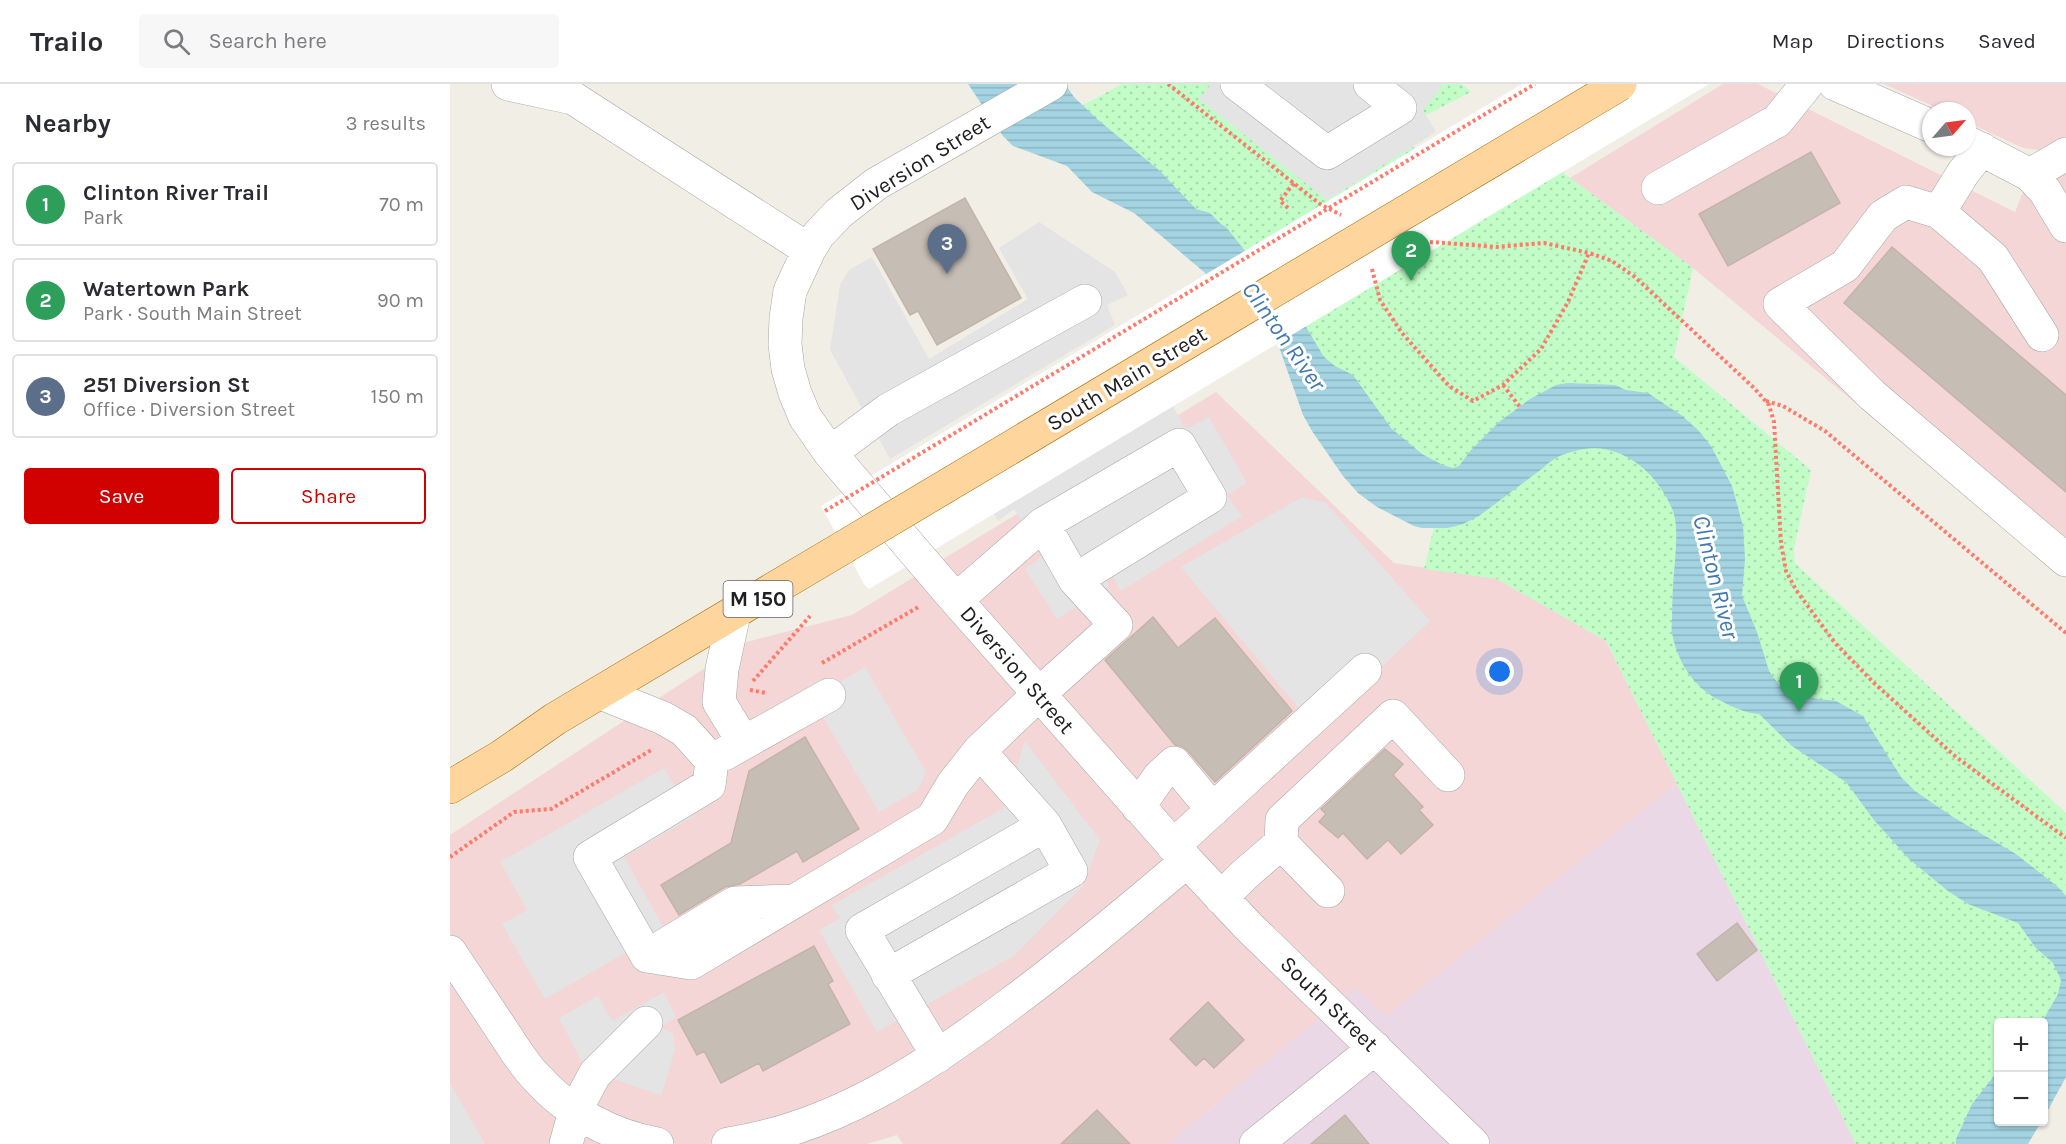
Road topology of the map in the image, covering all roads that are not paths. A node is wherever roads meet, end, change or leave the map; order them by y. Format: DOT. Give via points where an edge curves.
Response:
graph roads {
  1 [pos="508,84"];
  2 [pos="1051,84"];
  3 [pos="1370,84"];
  4 [pos="1620,84"];
  5 [pos="1807,84"];
  6 [pos="1836,84"];
  7 [pos="1243,86"];
  8 [pos="570,91"];
  9 [pos="1922,122"];
  10 [pos="1976,146"];
  11 [pos="2066,154"];
  12 [pos="1970,156"];
  13 [pos="2030,175"];
  14 [pos="1658,188"];
  15 [pos="1939,212"];
  16 [pos="2066,226"];
  17 [pos="809,250"];
  18 [pos="1085,301"];
  19 [pos="2042,335"];
  20 [pos="830,453"];
  21 [pos="1043,524"];
  22 [pos="2066,560"];
  23 [pos="1075,580"];
  24 [pos="942,601"];
  25 [pos="734,614"];
  26 [pos="1365,670"];
  27 [pos="601,693"];
  28 [pos="1039,694"];
  29 [pos="829,695"];
  30 [pos="744,743"];
  31 [pos="979,751"];
  32 [pos="712,761"];
  33 [pos="1448,775"];
  34 [pos="450,787"];
  35 [pos="1138,807"];
  36 [pos="1213,810"];
  37 [pos="1045,825"];
  38 [pos="1281,843"];
  39 [pos="1180,854"];
  40 [pos="1328,891"];
  41 [pos="1221,898"];
  42 [pos="450,952"];
  43 [pos="888,975"];
  44 [pos="646,1023"];
  45 [pos="1375,1048"];
  46 [pos="938,1056"];
  47 [pos="574,1111"];
  48 [pos="566,1144"];
  49 [pos="657,1144"];
  50 [pos="730,1144"];
  51 [pos="1256,1144"];
  52 [pos="1473,1144"];
  1 -- 8 [label="street"];
  2 -- 17 [label="street, Diversion Street" via="860,195 819,234"];
  3 -- 7 [label="street" via="1400,108 1326,153"];
  4 -- 25 [label="main road, South Main Street / M 150, bridge"];
  5 -- 14 [label="street" via="1777,121"];
  6 -- 9 [label="street"];
  8 -- 17 [label="street"];
  10 -- 13 [label="street"];
  11 -- 13 [label="street"];
  12 -- 15 [label="street"];
  13 -- 16 [label="street" via="2045,191"];
  15 -- 19 [label="street" via="1993,258"];
  15 -- 22 [label="street" via="1906,202 1883,216 1845,266 1780,304 1872,395"];
  17 -- 20 [label="street, Diversion Street" via="790,291 786,352 798,401"];
  18 -- 20 [label="street" via="888,410"];
  20 -- 24 [label="street, Diversion Street"];
  21 -- 23 [label="street"];
  21 -- 23 [label="street" via="1179,445 1210,498"];
  21 -- 24 [label="street"];
  23 -- 28 [label="street" via="1116,625"];
  24 -- 28 [label="street, Diversion Street"];
  25 -- 27 [label="main road, South Main Street / M 150"];
  25 -- 30 [label="street" via="719,702"];
  26 -- 36 [label="street"];
  27 -- 32 [label="street" via="684,730"];
  27 -- 34 [label="main road, M 150"];
  28 -- 31 [label="street"];
  28 -- 35 [label="street, Diversion Street"];
  29 -- 30 [label="street"];
  30 -- 32 [label="street"];
  31 -- 32 [label="street" via="932,819 691,963 647,956 590,857 709,785"];
  31 -- 37 [label="street"];
  33 -- 38 [label="street" via="1394,716 1282,820"];
  35 -- 36 [label="street" via="1174,763"];
  35 -- 39 [label="street, Diversion Street"];
  36 -- 39 [label="street"];
  37 -- 43 [label="street" via="862,930"];
  37 -- 43 [label="street" via="1071,871"];
  38 -- 40 [label="street"];
  38 -- 41 [label="street"];
  39 -- 41 [label="street, South Street"];
  39 -- 46 [label="street" via="1058,968"];
  41 -- 45 [label="street, South Street"];
  42 -- 47 [label="street" via="537,1079"];
  43 -- 46 [label="street"];
  44 -- 47 [label="street" via="595,1074"];
  45 -- 51 [label="street"];
  45 -- 52 [label="street, South Street"];
  46 -- 50 [label="street" via="900,1080 818,1120"];
  47 -- 48 [label="street"];
  47 -- 49 [label="street" via="628,1137"];
}
